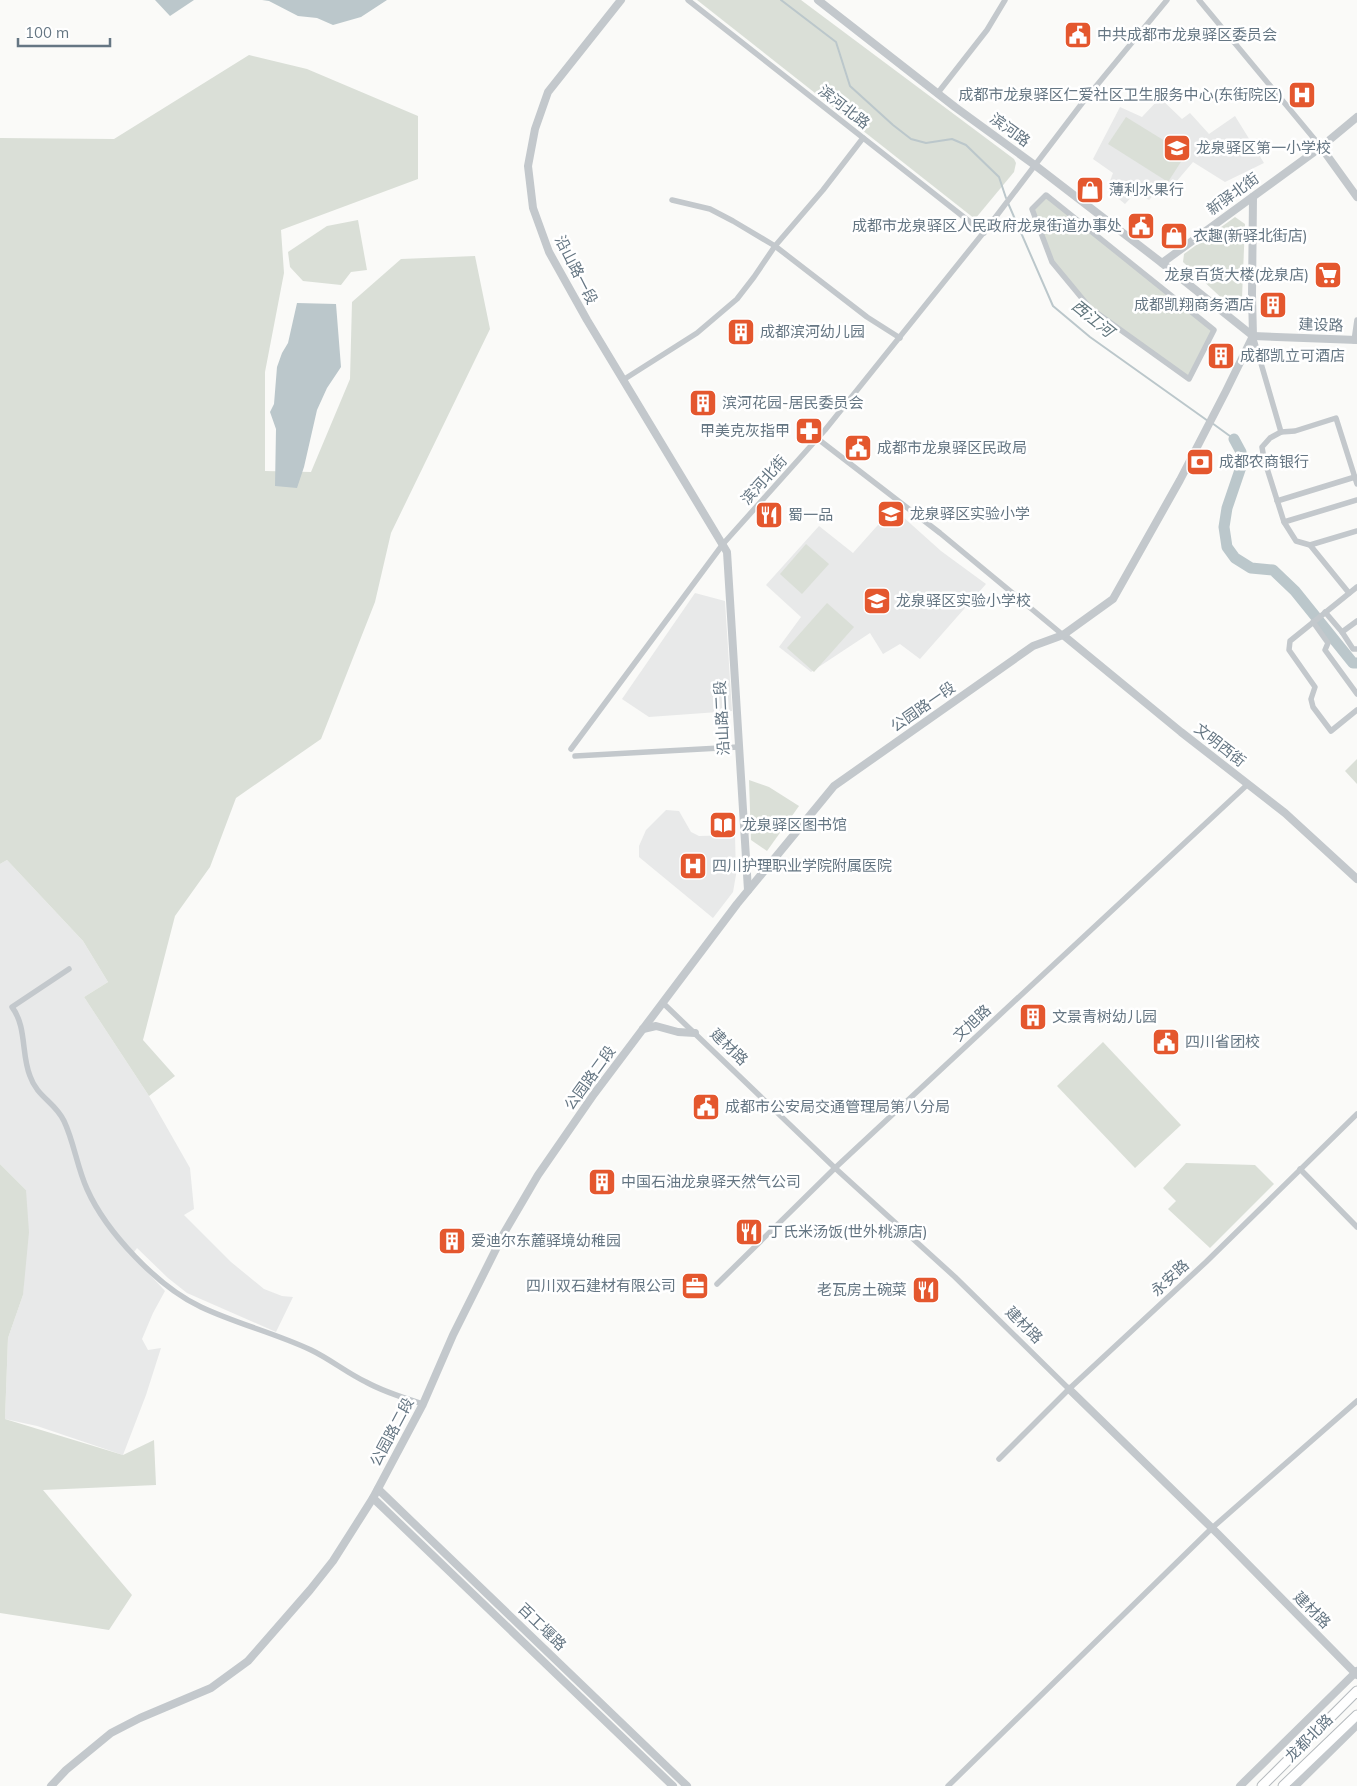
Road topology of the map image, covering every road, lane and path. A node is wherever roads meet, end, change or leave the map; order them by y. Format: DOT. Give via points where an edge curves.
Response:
graph roads {
  1 [pos="621,0"];
  2 [pos="688,0"];
  3 [pos="818,0"];
  4 [pos="1005,0"];
  5 [pos="1167,0"];
  6 [pos="1199,0"];
  7 [pos="938,94"];
  8 [pos="1357,117"];
  9 [pos="863,138"];
  10 [pos="1320,147"];
  11 [pos="1036,166"];
  12 [pos="1357,196"];
  13 [pos="1253,197"];
  14 [pos="672,200"];
  15 [pos="984,233"];
  16 [pos="775,246"];
  17 [pos="1162,263"];
  18 [pos="1357,320"];
  19 [pos="1253,336"];
  20 [pos="900,338"];
  21 [pos="1356,340"];
  22 [pos="623,380"];
  23 [pos="1189,380"];
  24 [pos="1281,432"];
  25 [pos="818,439"];
  26 [pos="1355,477"];
  27 [pos="1357,484"];
  28 [pos="1357,500"];
  29 [pos="1277,501"];
  30 [pos="1284,522"];
  31 [pos="1357,531"];
  32 [pos="723,544"];
  33 [pos="1310,545"];
  34 [pos="1357,587"];
  35 [pos="1349,593"];
  36 [pos="1323,614"];
  37 [pos="1357,621"];
  38 [pos="1313,622"];
  39 [pos="1342,632"];
  40 [pos="1063,635"];
  41 [pos="1357,650"];
  42 [pos="1357,694"];
  43 [pos="1357,710"];
  44 [pos="738,747"];
  45 [pos="571,749"];
  46 [pos="576,756"];
  47 [pos="1248,784"];
  48 [pos="1357,878"];
  49 [pos="748,890"];
  50 [pos="69,969"];
  51 [pos="663,1003"];
  52 [pos="643,1030"];
  53 [pos="695,1033"];
  54 [pos="1357,1114"];
  55 [pos="835,1168"];
  56 [pos="1300,1169"];
  57 [pos="1357,1227"];
  58 [pos="717,1284"];
  59 [pos="1069,1389"];
  60 [pos="1357,1401"];
  61 [pos="423,1404"];
  62 [pos="999,1459"];
  63 [pos="378,1489"];
  64 [pos="373,1498"];
  65 [pos="1212,1528"];
  66 [pos="1356,1673"];
  67 [pos="1357,1691"];
  68 [pos="1357,1715"];
  69 [pos="1357,1725"];
  70 [pos="51,1786"];
  71 [pos="673,1786"];
  72 [pos="687,1786"];
  73 [pos="948,1786"];
  74 [pos="1240,1786"];
  75 [pos="1262,1786"];
  76 [pos="1284,1786"];
  77 [pos="1295,1786"];
  1 -- 22 [label="street, 沿山路一段" via="548,92 535,130 528,166 533,208 549,252"];
  2 -- 9 [label="street, 滨河北路"];
  3 -- 7 [label="street, 滨河路"];
  4 -- 7 [label="street" via="987,30"];
  5 -- 11 [label="street, 滨河北街" via="1083,102"];
  6 -- 10 [label="street"];
  7 -- 11 [label="street, 滨河路"];
  8 -- 10 [label="street, 新驿北街"];
  9 -- 15 [label="street, 滨河北路"];
  9 -- 16 [label="street"];
  10 -- 12 [label="street"];
  10 -- 13 [label="street, 新驿北街"];
  11 -- 15 [label="street, 滨河北街"];
  11 -- 17 [label="street, 滨河路"];
  13 -- 17 [label="street, 新驿北街"];
  13 -- 19 [label="street"];
  14 -- 16 [label="street" via="733,220"];
  15 -- 20 [label="street, 滨河北街"];
  16 -- 20 [label="street" via="867,317"];
  16 -- 22 [label="street" via="730,304 697,333"];
  17 -- 19 [label="street, 滨河路"];
  18 -- 21 [label="street"];
  19 -- 21 [label="street, 建设路"];
  19 -- 24 [label="street"];
  19 -- 40 [label="street, 公园路一段" via="1199,446 1113,599"];
  20 -- 25 [label="street, 滨河北街"];
  22 -- 32 [label="street, 沿山路一段"];
  23 -- 23 [label="street" via="1214,330 1046,195 1032,209 1052,262 1090,308"];
  24 -- 26 [label="street" via="1336,418"];
  24 -- 29 [label="street" via="1262,447"];
  25 -- 32 [label="street, 滨河北街"];
  25 -- 40 [label="street" via="940,533"];
  26 -- 27 [label="street"];
  26 -- 29 [label="street"];
  28 -- 30 [label="street"];
  29 -- 30 [label="street"];
  30 -- 33 [label="street" via="1296,541"];
  31 -- 33 [label="street"];
  32 -- 44 [label="street, 沿山路二段" via="727,552"];
  32 -- 45 [label="street, 滨河北街"];
  33 -- 35 [label="street"];
  34 -- 35 [label="street"];
  35 -- 36 [label="street"];
  36 -- 38 [label="street"];
  36 -- 39 [label="street"];
  37 -- 39 [label="street"];
  38 -- 42 [label="street" via="1328,643 1325,650"];
  38 -- 43 [label="street" via="1290,641 1289,650 1315,687 1311,699 1313,707 1331,731"];
  39 -- 41 [label="street"];
  40 -- 47 [label="street, 文明西街"];
  40 -- 49 [label="street, 公园路一段" via="1033,646 834,786"];
  44 -- 46 [label="street"];
  44 -- 49 [label="street, 沿山路二段"];
  47 -- 48 [label="street, 文明西街"];
  47 -- 55 [label="street, 文旭路"];
  49 -- 51 [label="street, 公园路一段"];
  50 -- 61 [label="street" via="12,1007 23,1037 30,1077 37,1092 64,1121 86,1189 114,1234 157,1277 192,1302 240,1324 279,1336 366,1382"];
  51 -- 52 [label="street, 公园路二段"];
  51 -- 53 [label="street, 建材路"];
  52 -- 53 [label="street" via="661,1026"];
  52 -- 61 [label="street, 公园路二段" via="594,1094 516,1211 456,1328"];
  53 -- 55 [label="street, 建材路"];
  54 -- 56 [label="street, 永安路"];
  55 -- 58 [label="street, 文旭路"];
  55 -- 59 [label="street, 建材路" via="955,1277"];
  56 -- 57 [label="street"];
  56 -- 59 [label="street, 永安路" via="1206,1262"];
  59 -- 62 [label="street, 永安路"];
  59 -- 65 [label="street, 建材路"];
  60 -- 65 [label="street"];
  61 -- 63 [label="street, 公园路二段"];
  63 -- 64 [label="street, 公园路二段"];
  63 -- 72 [label="street, 百工堰路"];
  64 -- 70 [label="street, 公园路二段" via="333,1561 248,1661 211,1688 111,1733"];
  64 -- 71 [label="street, 百工堰路"];
  65 -- 66 [label="street, 建材路"];
  65 -- 73 [label="street"];
  66 -- 74 [label="street"];
  67 -- 75 [label="main road, 龙都北路"];
  68 -- 76 [label="main road, 龙都北路"];
  69 -- 77 [label="street"];
}
